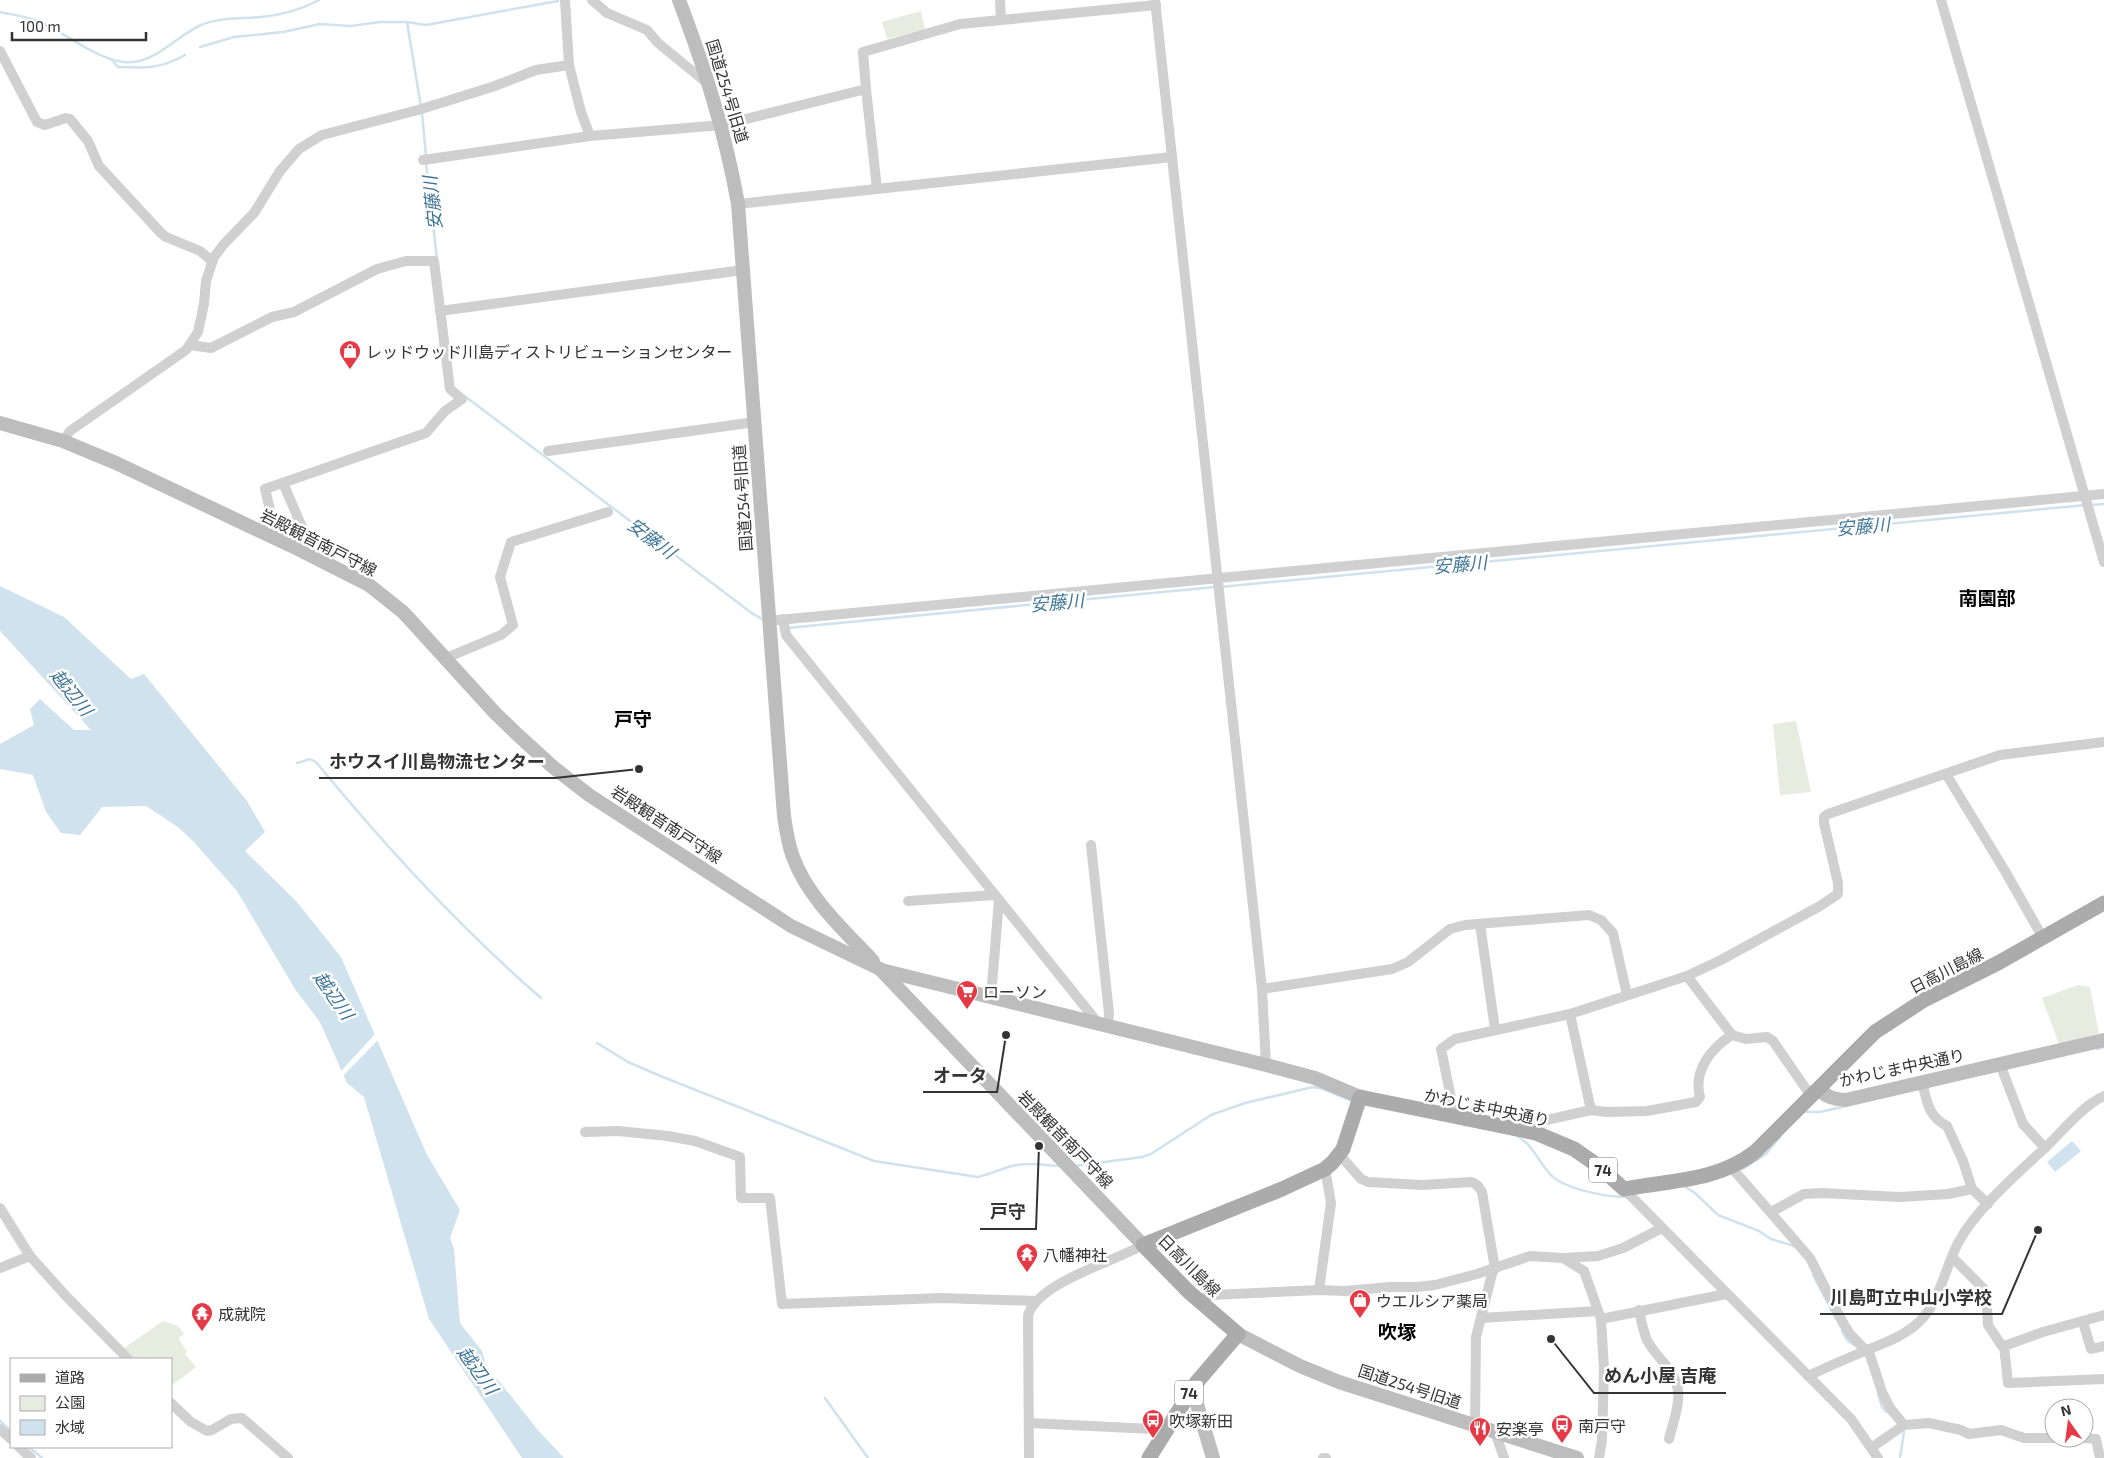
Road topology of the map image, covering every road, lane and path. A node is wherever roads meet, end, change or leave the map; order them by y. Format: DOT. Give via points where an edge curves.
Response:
graph roads {
  1 [pos="565,0"];
  2 [pos="592,0"];
  3 [pos="679,0"];
  4 [pos="1000,0"];
  5 [pos="1941,0"];
  6 [pos="1156,2"];
  7 [pos="1002,20"];
  8 [pos="0,51"];
  9 [pos="569,65"];
  10 [pos="710,85"];
  11 [pos="866,89"];
  12 [pos="722,125"];
  13 [pos="590,136"];
  14 [pos="1172,157"];
  15 [pos="423,160"];
  16 [pos="877,189"];
  17 [pos="738,204"];
  18 [pos="212,261"];
  19 [pos="743,270"];
  20 [pos="440,311"];
  21 [pos="190,345"];
  22 [pos="755,422"];
  23 [pos="0,423"];
  24 [pos="63,441"];
  25 [pos="548,451"];
  26 [pos="283,483"];
  27 [pos="2104,494"];
  28 [pos="2085,496"];
  29 [pos="608,512"];
  30 [pos="261,532"];
  31 [pos="298,549"];
  32 [pos="2104,562"];
  33 [pos="1218,579"];
  34 [pos="783,619"];
  35 [pos="768,621"];
  36 [pos="446,658"];
  37 [pos="2104,742"];
  38 [pos="1946,774"];
  39 [pos="1092,845"];
  40 [pos="996,898"];
  41 [pos="908,901"];
  42 [pos="2104,903"];
  43 [pos="1480,924"];
  44 [pos="2043,938"];
  45 [pos="880,969"];
  46 [pos="1687,976"];
  47 [pos="1262,988"];
  48 [pos="1627,995"];
  49 [pos="990,997"];
  50 [pos="1570,1014"];
  51 [pos="1103,1024"];
  52 [pos="1495,1029"];
  53 [pos="1732,1035"];
  54 [pos="2104,1040"];
  55 [pos="2000,1064"];
  56 [pos="1266,1065"];
  57 [pos="1922,1082"];
  58 [pos="1815,1092"];
  59 [pos="2104,1096"];
  60 [pos="1360,1097"];
  61 [pos="1591,1110"];
  62 [pos="1453,1117"];
  63 [pos="1519,1129"];
  64 [pos="585,1132"];
  65 [pos="2045,1148"];
  66 [pos="1339,1154"];
  67 [pos="1730,1167"];
  68 [pos="1325,1169"];
  69 [pos="1624,1189"];
  70 [pos="1972,1189"];
  71 [pos="1988,1204"];
  72 [pos="0,1208"];
  73 [pos="1771,1212"];
  74 [pos="1662,1228"];
  75 [pos="1143,1245"];
  76 [pos="30,1256"];
  77 [pos="1595,1256"];
  78 [pos="1952,1257"];
  79 [pos="1564,1258"];
  80 [pos="0,1268"];
  81 [pos="1494,1269"];
  82 [pos="1584,1271"];
  83 [pos="1319,1290"];
  84 [pos="1726,1294"];
  85 [pos="1199,1300"];
  86 [pos="1036,1301"];
  87 [pos="1639,1310"];
  88 [pos="1599,1315"];
  89 [pos="2104,1315"];
  90 [pos="1481,1318"];
  91 [pos="2083,1322"];
  92 [pos="1238,1334"];
  93 [pos="2004,1346"];
  94 [pos="2104,1346"];
  95 [pos="1866,1350"];
  96 [pos="127,1358"];
  97 [pos="1808,1376"];
  98 [pos="2104,1379"];
  99 [pos="1189,1393"];
  100 [pos="172,1404"];
  101 [pos="1030,1423"];
  102 [pos="1904,1425"];
  103 [pos="1475,1426"];
  104 [pos="0,1429"];
  105 [pos="1495,1432"];
  106 [pos="1164,1433"];
  107 [pos="10,1438"];
  108 [pos="2044,1438"];
  109 [pos="1669,1439"];
  110 [pos="2101,1444"];
  111 [pos="20,1448"];
  112 [pos="1871,1448"];
  113 [pos="31,1458"];
  114 [pos="288,1458"];
  115 [pos="1029,1458"];
  116 [pos="1149,1458"];
  117 [pos="1213,1458"];
  118 [pos="1504,1458"];
  119 [pos="1577,1458"];
  120 [pos="1599,1458"];
  121 [pos="1878,1458"];
  122 [pos="2100,1458"];
  1 -- 9 [label="street"];
  2 -- 10 [label="street" via="607,13 647,30 658,43"];
  3 -- 10 [label="street, 国道254号旧道"];
  4 -- 7 [label="street"];
  5 -- 28 [label="street"];
  6 -- 7 [label="street"];
  6 -- 14 [label="street"];
  7 -- 11 [label="street" via="960,24 863,52"];
  8 -- 18 [label="street" via="37,122 45,125 70,119 88,141 99,166 161,233 200,251"];
  9 -- 13 [label="street"];
  9 -- 18 [label="street" via="536,70 418,110 322,135 299,149 280,171 254,213"];
  10 -- 12 [label="street, 国道254号旧道"];
  11 -- 12 [label="street"];
  11 -- 16 [label="street"];
  12 -- 13 [label="street"];
  12 -- 17 [label="street, 国道254号旧道"];
  13 -- 15 [label="street"];
  14 -- 16 [label="street"];
  14 -- 33 [label="street"];
  16 -- 17 [label="street"];
  17 -- 19 [label="street, 国道254号旧道"];
  18 -- 21 [label="street" via="198,332"];
  19 -- 20 [label="street"];
  19 -- 22 [label="street, 国道254号旧道"];
  20 -- 21 [label="street" via="434,261 406,261 377,269 294,312 272,317 211,348"];
  20 -- 26 [label="street" via="450,389 462,399 445,411 426,433"];
  21 -- 24 [label="street" via="70,431"];
  22 -- 25 [label="street"];
  22 -- 35 [label="street, 国道254号旧道"];
  23 -- 24 [label="street, 岩殿観音南戸守線"];
  24 -- 30 [label="street, 岩殿観音南戸守線"];
  26 -- 30 [label="street" via="265,489 271,514"];
  26 -- 31 [label="street" via="305,534"];
  27 -- 28 [label="street"];
  28 -- 32 [label="street"];
  28 -- 33 [label="street"];
  29 -- 36 [label="street" via="511,542 500,577 513,625 501,635"];
  30 -- 31 [label="street, 岩殿観音南戸守線"];
  31 -- 36 [label="street, 岩殿観音南戸守線" via="370,585 403,612"];
  33 -- 34 [label="street"];
  33 -- 47 [label="street"];
  34 -- 35 [label="street"];
  34 -- 40 [label="street" via="786,635"];
  35 -- 45 [label="street, 国道254号旧道" via="784,816 792,855 821,904"];
  36 -- 45 [label="street, 岩殿観音南戸守線" via="496,714 553,767 589,795 791,926"];
  37 -- 38 [label="street" via="2000,755"];
  38 -- 44 [label="street"];
  38 -- 46 [label="street" via="1824,817 1838,894"];
  39 -- 51 [label="street" via="1109,1013"];
  40 -- 41 [label="street"];
  40 -- 49 [label="street"];
  40 -- 51 [label="street"];
  42 -- 44 [label="main road, 日高川島線 / 74"];
  43 -- 47 [label="street" via="1450,929 1408,962 1392,968"];
  43 -- 48 [label="street" via="1589,915 1601,920 1613,933"];
  43 -- 52 [label="street"];
  44 -- 58 [label="main road, 日高川島線 / 74" via="1924,1000 1875,1032"];
  45 -- 49 [label="street, かわじま中央通り"];
  45 -- 75 [label="street, 岩殿観音南戸守線"];
  46 -- 48 [label="street"];
  46 -- 53 [label="street"];
  47 -- 56 [label="street"];
  48 -- 50 [label="street"];
  49 -- 51 [label="street, かわじま中央通り"];
  50 -- 52 [label="street"];
  50 -- 61 [label="street"];
  51 -- 56 [label="street, かわじま中央通り"];
  52 -- 62 [label="street" via="1455,1039 1441,1049"];
  53 -- 58 [label="street" via="1746,1039 1767,1037 1773,1041"];
  53 -- 61 [label="street" via="1714,1048 1709,1056 1697,1086 1700,1097 1696,1102 1647,1111"];
  54 -- 55 [label="street, かわじま中央通り"];
  55 -- 57 [label="street, かわじま中央通り"];
  55 -- 65 [label="street" via="2023,1124"];
  56 -- 60 [label="street, かわじま中央通り" via="1315,1078"];
  57 -- 58 [label="street, かわじま中央通り" via="1846,1100"];
  57 -- 70 [label="street" via="1931,1112 1936,1121 1947,1126"];
  58 -- 67 [label="main road, 74" via="1755,1152"];
  59 -- 65 [label="street" via="2091,1104"];
  60 -- 62 [label="main road, かわじま中央通り / 74"];
  60 -- 66 [label="main road, 日高川島線"];
  61 -- 63 [label="street" via="1524,1125"];
  62 -- 63 [label="main road, かわじま中央通り / 74"];
  63 -- 69 [label="main road, かわじま中央通り / 74" via="1574,1149"];
  64 -- 86 [label="street" via="618,1131 668,1136 695,1141 740,1157 741,1198 770,1198 782,1304 940,1298"];
  65 -- 71 [label="street"];
  66 -- 68 [label="main road, 日高川島線"];
  66 -- 81 [label="street" via="1361,1179 1368,1182 1422,1185 1472,1182 1478,1186 1482,1192"];
  67 -- 69 [label="main road, 74" via="1709,1176"];
  67 -- 73 [label="street"];
  68 -- 75 [label="main road, 日高川島線"];
  68 -- 83 [label="street" via="1331,1204"];
  69 -- 74 [label="street"];
  70 -- 71 [label="street"];
  70 -- 73 [label="street" via="1900,1197 1804,1194"];
  71 -- 78 [label="street" via="1967,1230"];
  72 -- 76 [label="street"];
  73 -- 95 [label="street" via="1810,1258 1843,1323"];
  74 -- 77 [label="street" via="1623,1248"];
  74 -- 84 [label="street"];
  75 -- 85 [label="main road, 日高川島線"];
  75 -- 86 [label="street" via="1053,1287"];
  76 -- 80 [label="street"];
  76 -- 96 [label="street"];
  77 -- 79 [label="street"];
  77 -- 82 [label="street"];
  78 -- 93 [label="street" via="1986,1292 1988,1325"];
  78 -- 95 [label="street" via="1926,1315 1903,1334"];
  79 -- 81 [label="street" via="1530,1256"];
  79 -- 82 [label="street"];
  81 -- 83 [label="street" via="1435,1285"];
  81 -- 90 [label="street"];
  82 -- 88 [label="street"];
  83 -- 85 [label="street" via="1212,1295"];
  84 -- 87 [label="street"];
  84 -- 97 [label="street"];
  85 -- 92 [label="main road, 日高川島線"];
  86 -- 101 [label="street" via="1028,1314"];
  87 -- 88 [label="street"];
  87 -- 109 [label="street" via="1646,1338 1676,1383 1678,1400"];
  88 -- 90 [label="street"];
  88 -- 120 [label="street" via="1604,1369"];
  89 -- 91 [label="street"];
  90 -- 103 [label="street" via="1476,1338"];
  91 -- 93 [label="street"];
  91 -- 94 [label="street" via="2091,1350"];
  92 -- 99 [label="main road, 74"];
  92 -- 103 [label="street, 国道254号旧道" via="1339,1382"];
  93 -- 98 [label="street" via="2008,1384"];
  95 -- 97 [label="street"];
  95 -- 102 [label="street" via="1888,1404"];
  97 -- 112 [label="street" via="1851,1419"];
  99 -- 106 [label="main road, 74"];
  99 -- 117 [label="street" via="1197,1404"];
  100 -- 114 [label="street" via="191,1422 207,1431 231,1418 242,1418"];
  101 -- 106 [label="street" via="1152,1428"];
  101 -- 115 [label="street"];
  102 -- 108 [label="street" via="1929,1423 1969,1434 2001,1430 2024,1438"];
  102 -- 112 [label="street"];
  103 -- 105 [label="street, 国道254号旧道"];
  104 -- 107 [label="street"];
  105 -- 118 [label="street"];
  105 -- 119 [label="street, 国道254号旧道"];
  106 -- 116 [label="main road, 74"];
  110 -- 122 [label="street"];
  111 -- 113 [label="street"];
  112 -- 121 [label="street"];
}
